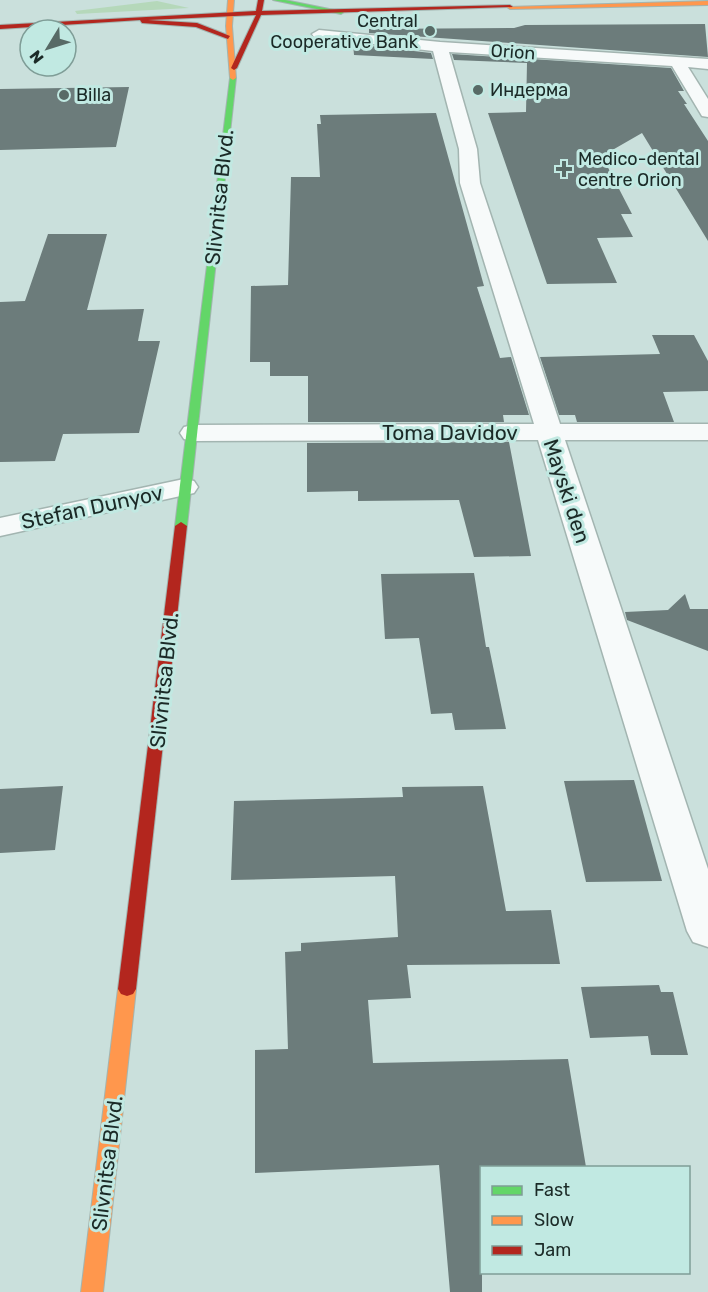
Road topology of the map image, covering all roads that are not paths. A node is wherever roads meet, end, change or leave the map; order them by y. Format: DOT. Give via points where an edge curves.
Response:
graph roads {
  1 [pos="276,0"];
  2 [pos="708,3"];
  3 [pos="229,8"];
  4 [pos="259,10"];
  5 [pos="708,11"];
  6 [pos="341,12"];
  7 [pos="148,19"];
  8 [pos="0,27"];
  9 [pos="319,34"];
  10 [pos="228,37"];
  11 [pos="440,47"];
  12 [pos="677,62"];
  13 [pos="708,64"];
  14 [pos="234,68"];
  15 [pos="708,112"];
  16 [pos="548,431"];
  17 [pos="708,432"];
  18 [pos="193,433"];
  19 [pos="184,487"];
  20 [pos="0,527"];
  21 [pos="708,931"];
  22 [pos="92,1292"];
  1 -- 6 [label="main road"];
  2 -- 6 [label="main road"];
  3 -- 4 [label="main road"];
  3 -- 7 [label="main road"];
  3 -- 10 [label="main road, Slivnitsa Blvd."];
  4 -- 5 [label="main road"];
  4 -- 6 [label="main road"];
  4 -- 14 [label="main road, Slivnitsa Blvd."];
  7 -- 8 [label="main road"];
  7 -- 10 [label="main road" via="197,26"];
  9 -- 11 [label="street, Orion"];
  10 -- 14 [label="main road, Slivnitsa Blvd."];
  11 -- 12 [label="street, Orion"];
  11 -- 16 [label="street, Mayski den" via="468,148 470,183"];
  12 -- 13 [label="street, Orion"];
  12 -- 15 [label="street"];
  14 -- 18 [label="main road, Slivnitsa Blvd."];
  16 -- 17 [label="street, Toma Davidov"];
  16 -- 18 [label="street, Toma Davidov"];
  16 -- 21 [label="street, Mayski den"];
  18 -- 19 [label="main road, Slivnitsa Blvd."];
  19 -- 20 [label="street, Stefan Dunyov"];
  19 -- 22 [label="main road, Slivnitsa Blvd."];
}
